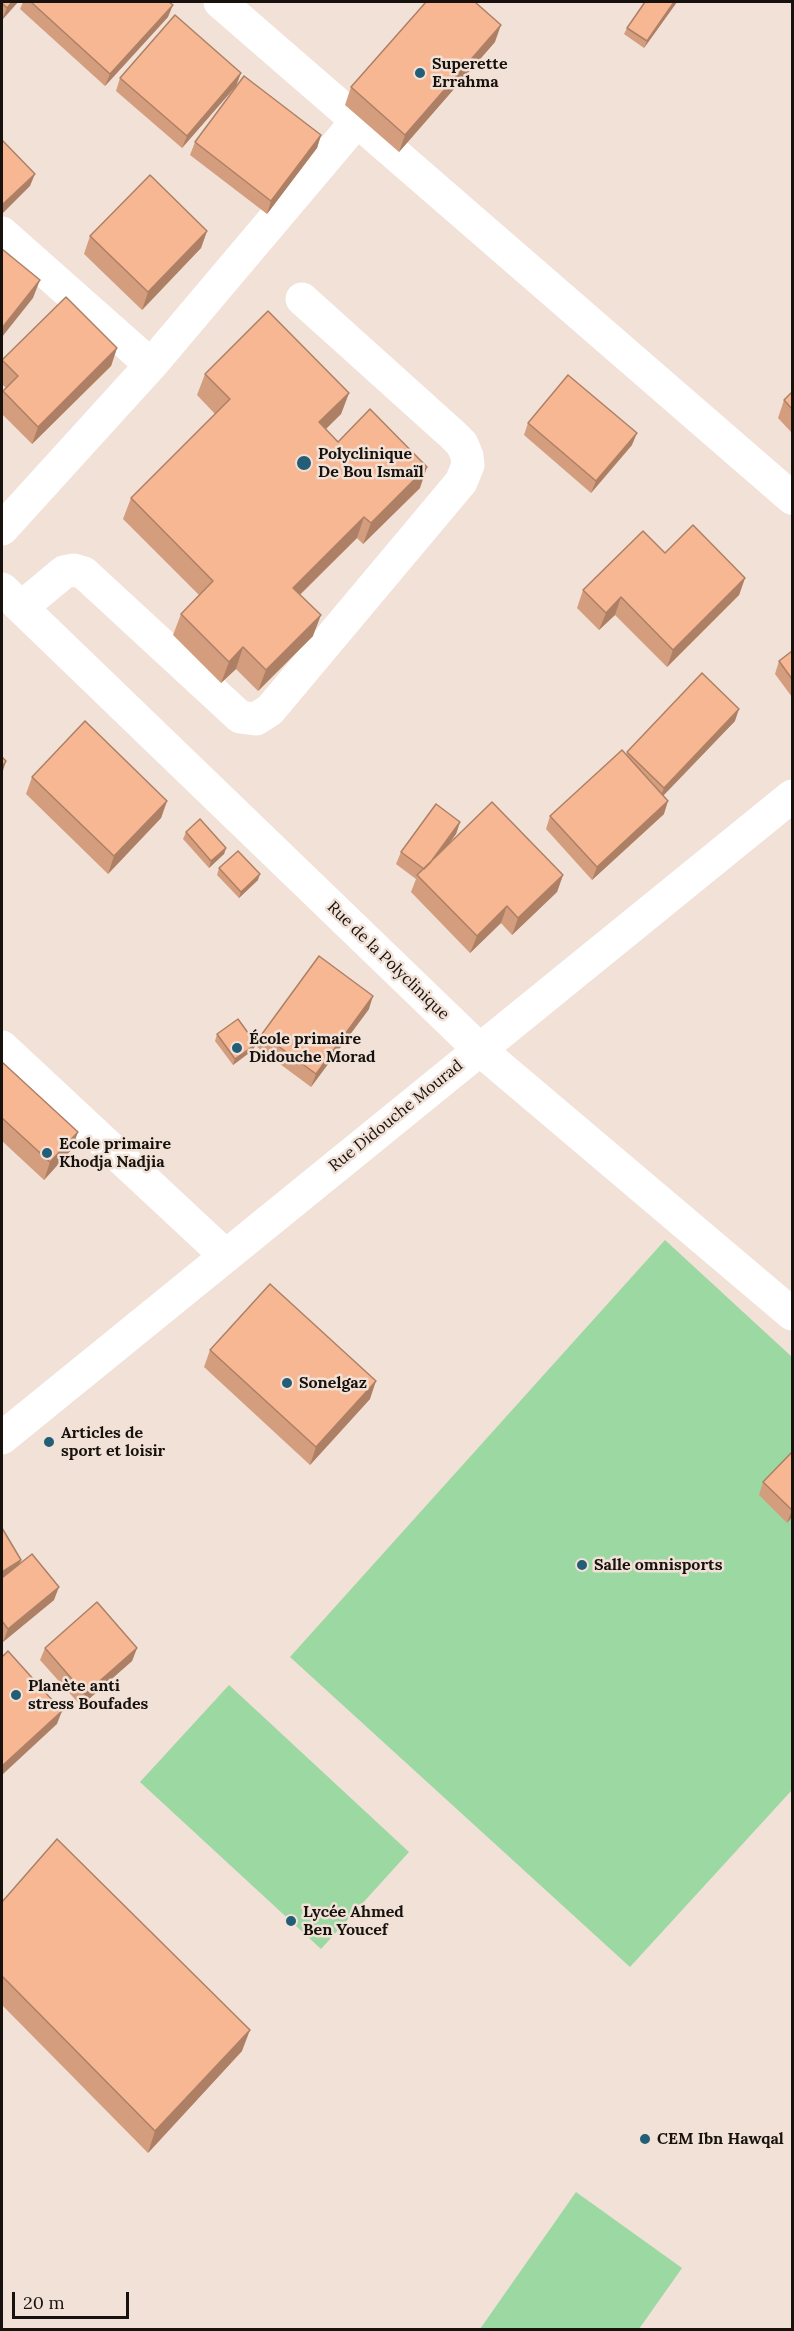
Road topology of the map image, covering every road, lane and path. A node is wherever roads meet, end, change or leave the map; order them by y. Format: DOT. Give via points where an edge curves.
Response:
graph roads {
  1 [pos="220,2"];
  2 [pos="357,121"];
  3 [pos="2,233"];
  4 [pos="302,299"];
  5 [pos="151,365"];
  6 [pos="792,498"];
  7 [pos="2,529"];
  8 [pos="12,598"];
  9 [pos="792,796"];
  10 [pos="2,1047"];
  11 [pos="479,1048"];
  12 [pos="226,1256"];
  13 [pos="789,1303"];
  14 [pos="2,1437"];
  1 -- 2 [label="street"];
  2 -- 5 [label="street"];
  2 -- 6 [label="street"];
  3 -- 5 [label="street"];
  4 -- 8 [label="street" via="462,444 468,465 461,482 270,710 256,718 240,717 84,573 64,572"];
  5 -- 7 [label="street"];
  8 -- 11 [label="street, Rue de la Polyclinique"];
  9 -- 11 [label="street, Rue Didouche Mourad"];
  10 -- 12 [label="street"];
  11 -- 12 [label="street, Rue Didouche Mourad"];
  11 -- 13 [label="street, Rue de la Polyclinique"];
  12 -- 14 [label="street, Rue Didouche Mourad"];
}
